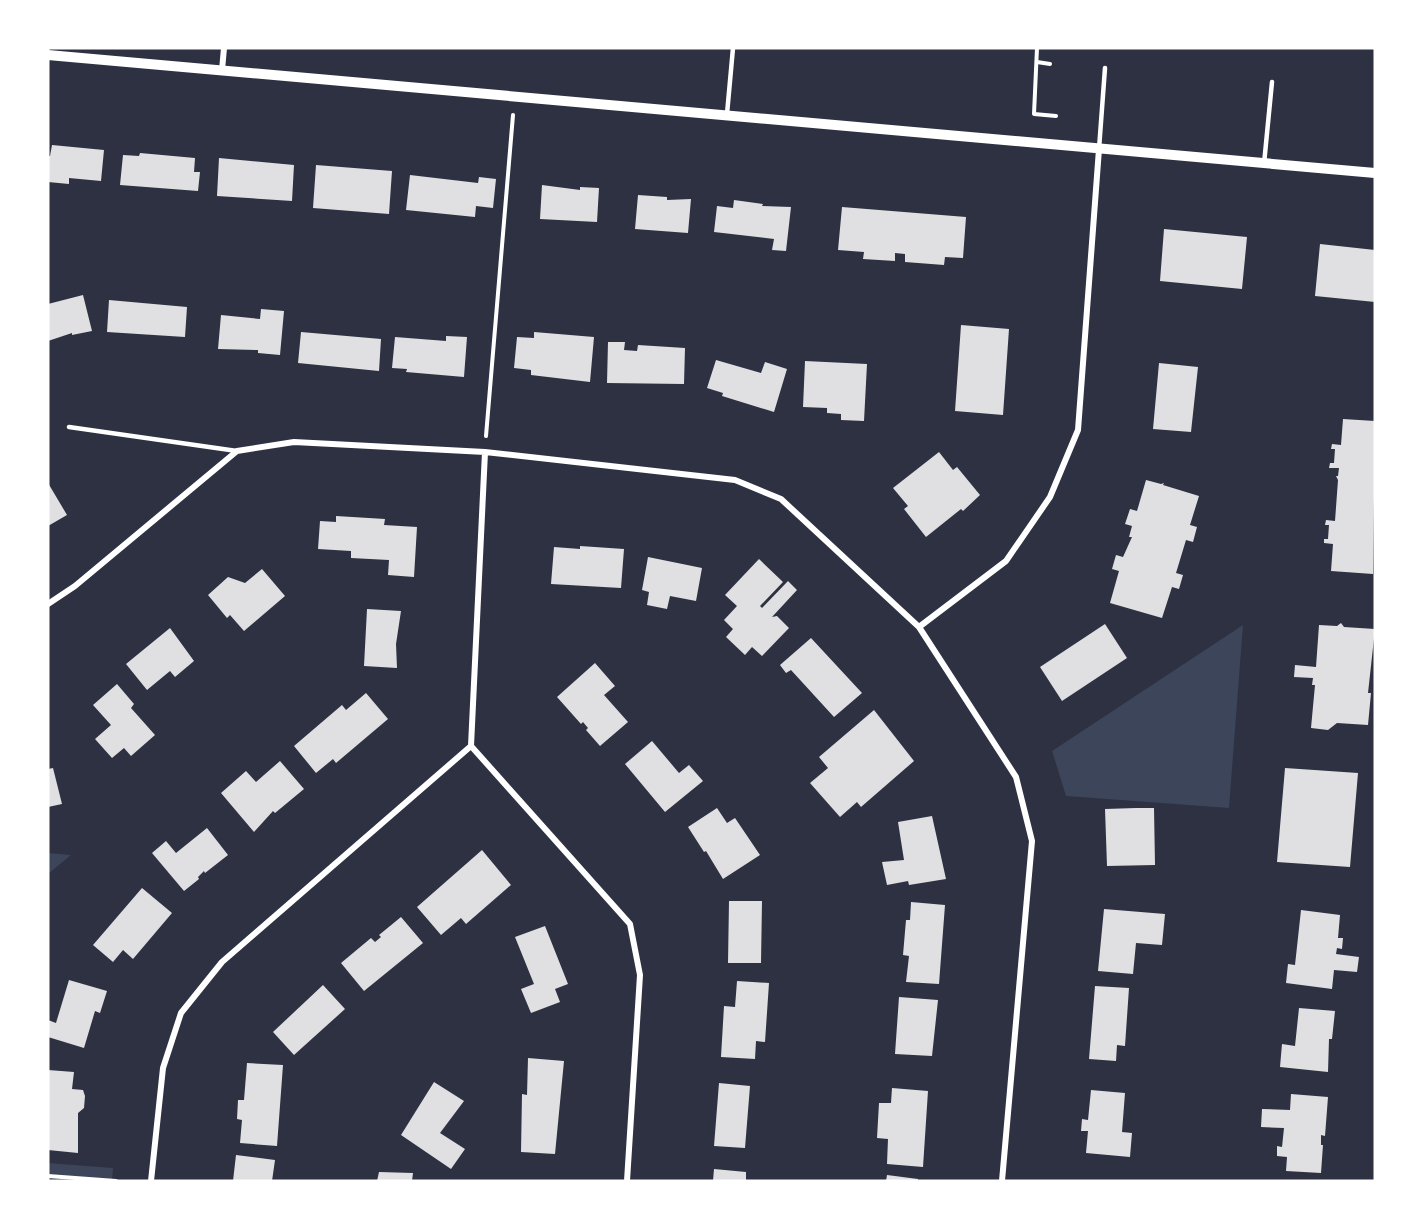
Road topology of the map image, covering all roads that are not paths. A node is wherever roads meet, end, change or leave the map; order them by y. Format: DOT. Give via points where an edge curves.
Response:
graph roads {
  1 [pos="224,48"];
  2 [pos="734,48"];
  3 [pos="48,54"];
  4 [pos="1105,68"];
  5 [pos="222,70"];
  6 [pos="1272,82"];
  7 [pos="727,115"];
  8 [pos="1099,149"];
  9 [pos="1264,164"];
  10 [pos="1375,173"];
  11 [pos="69,426"];
  12 [pos="237,452"];
  13 [pos="485,452"];
  14 [pos="48,604"];
  15 [pos="919,627"];
  16 [pos="471,746"];
  17 [pos="151,1181"];
  18 [pos="627,1181"];
  19 [pos="1002,1181"];
  1 -- 5 [label="street"];
  2 -- 7 [label="lane"];
  3 -- 5 [label="street"];
  4 -- 8 [label="lane"];
  5 -- 7 [label="street"];
  6 -- 9 [label="lane"];
  7 -- 8 [label="street"];
  8 -- 9 [label="street"];
  8 -- 15 [label="street" via="1078,430 1050,497 1006,561"];
  9 -- 10 [label="street"];
  11 -- 12 [label="lane"];
  12 -- 13 [label="street" via="294,442"];
  12 -- 14 [label="street"];
  13 -- 15 [label="street" via="735,480 763,491 781,499"];
  13 -- 16 [label="street"];
  15 -- 19 [label="street" via="1016,777 1032,841"];
  16 -- 17 [label="street" via="222,962 181,1013 163,1068"];
  16 -- 18 [label="street" via="630,924 640,975"];
}
